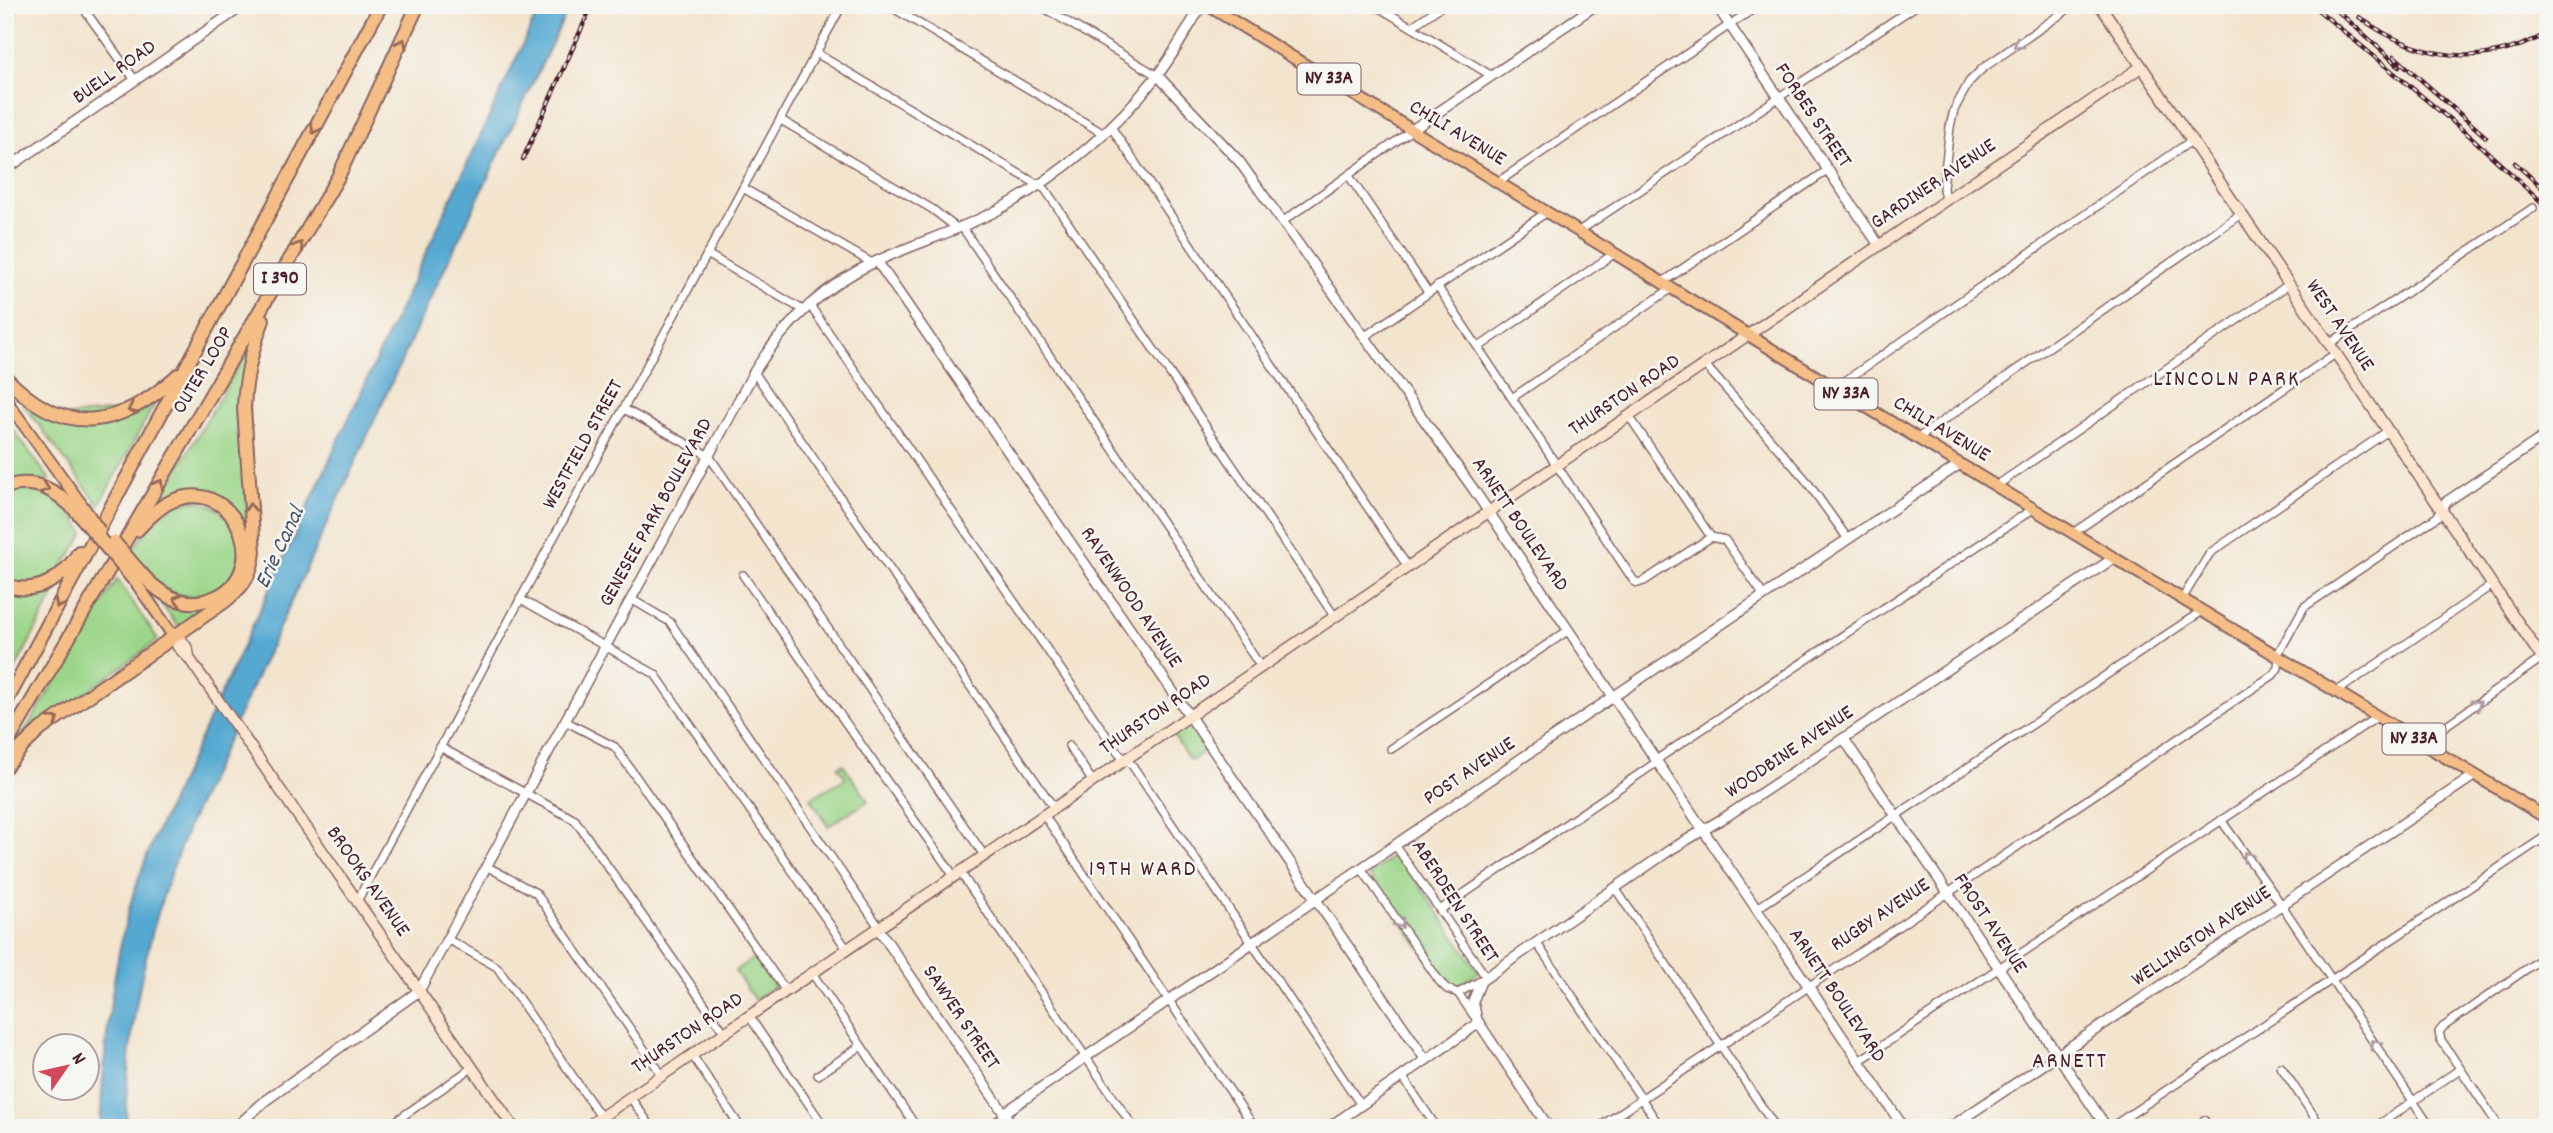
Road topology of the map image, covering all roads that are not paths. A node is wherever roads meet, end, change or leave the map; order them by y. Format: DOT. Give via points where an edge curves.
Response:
graph roads {
  1 [pos="81,5"];
  2 [pos="244,5"];
  3 [pos="381,5"];
  4 [pos="418,5"];
  5 [pos="842,5"];
  6 [pos="888,5"];
  7 [pos="1039,5"];
  8 [pos="1205,5"];
  9 [pos="1375,5"];
  10 [pos="1443,5"];
  11 [pos="1596,5"];
  12 [pos="1716,5"];
  13 [pos="1759,5"];
  14 [pos="1916,5"];
  15 [pos="2074,5"];
  16 [pos="2100,5"];
  17 [pos="1582,9"];
  18 [pos="1729,25"];
  19 [pos="1411,27"];
  20 [pos="816,53"];
  21 [pos="2141,67"];
  22 [pos="1158,76"];
  23 [pos="1492,76"];
  24 [pos="135,80"];
  25 [pos="1779,98"];
  26 [pos="780,120"];
  27 [pos="1108,130"];
  28 [pos="1412,130"];
  29 [pos="2191,141"];
  30 [pos="5,170"];
  31 [pos="1828,170"];
  32 [pos="1349,176"];
  33 [pos="1498,182"];
  34 [pos="1040,184"];
  35 [pos="743,188"];
  36 [pos="1945,200"];
  37 [pos="2533,208"];
  38 [pos="1546,212"];
  39 [pos="2241,214"];
  40 [pos="1282,222"];
  41 [pos="960,228"];
  42 [pos="1579,231"];
  43 [pos="1880,245"];
  44 [pos="1615,253"];
  45 [pos="707,254"];
  46 [pos="874,262"];
  47 [pos="1667,285"];
  48 [pos="2288,285"];
  49 [pos="1437,286"];
  50 [pos="274,290"];
  51 [pos="1428,292"];
  52 [pos="806,307"];
  53 [pos="1750,335"];
  54 [pos="1364,337"];
  55 [pos="2329,344"];
  56 [pos="1479,347"];
  57 [pos="2336,354"];
  58 [pos="1705,365"];
  59 [pos="186,368"];
  60 [pos="754,372"];
  61 [pos="5,377"];
  62 [pos="1835,388"];
  63 [pos="1512,398"];
  64 [pos="6,402"];
  65 [pos="624,409"];
  66 [pos="1629,416"];
  67 [pos="2388,431"];
  68 [pos="2548,434"];
  69 [pos="1917,438"];
  70 [pos="709,456"];
  71 [pos="1960,464"];
  72 [pos="1557,466"];
  73 [pos="1996,486"];
  74 [pos="5,487"];
  75 [pos="80,509"];
  76 [pos="2033,509"];
  77 [pos="2441,510"];
  78 [pos="1489,513"];
  79 [pos="103,522"];
  80 [pos="2073,533"];
  81 [pos="1711,537"];
  82 [pos="1847,540"];
  83 [pos="124,543"];
  84 [pos="2114,558"];
  85 [pos="1408,567"];
  86 [pos="743,575"];
  87 [pos="136,576"];
  88 [pos="2492,584"];
  89 [pos="5,585"];
  90 [pos="1763,596"];
  91 [pos="520,599"];
  92 [pos="631,599"];
  93 [pos="2182,599"];
  94 [pos="2202,611"];
  95 [pos="1335,617"];
  96 [pos="1569,630"];
  97 [pos="174,638"];
  98 [pos="604,646"];
  99 [pos="2280,658"];
  100 [pos="2545,663"];
  101 [pos="1261,667"];
  102 [pos="2336,692"];
  103 [pos="1614,696"];
  104 [pos="5,704"];
  105 [pos="1190,716"];
  106 [pos="2377,717"];
  107 [pos="565,720"];
  108 [pos="1844,739"];
  109 [pos="2421,743"];
  110 [pos="1069,746"];
  111 [pos="5,747"];
  112 [pos="440,747"];
  113 [pos="1391,749"];
  114 [pos="1126,760"];
  115 [pos="1657,761"];
  116 [pos="5,767"];
  117 [pos="2475,775"];
  118 [pos="1093,782"];
  119 [pos="526,792"];
  120 [pos="1054,808"];
  121 [pos="1044,815"];
  122 [pos="1896,817"];
  123 [pos="2548,819"];
  124 [pos="2221,820"];
  125 [pos="1703,830"];
  126 [pos="2548,835"];
  127 [pos="1395,845"];
  128 [pos="984,855"];
  129 [pos="486,866"];
  130 [pos="1361,868"];
  131 [pos="957,874"];
  132 [pos="1615,888"];
  133 [pos="1947,892"];
  134 [pos="1317,898"];
  135 [pos="357,901"];
  136 [pos="2281,904"];
  137 [pos="1756,909"];
  138 [pos="1440,910"];
  139 [pos="878,927"];
  140 [pos="446,939"];
  141 [pos="1536,942"];
  142 [pos="1253,943"];
  143 [pos="847,949"];
  144 [pos="2548,954"];
  145 [pos="1998,969"];
  146 [pos="812,973"];
  147 [pos="1485,978"];
  148 [pos="2330,979"];
  149 [pos="1808,987"];
  150 [pos="419,991"];
  151 [pos="786,991"];
  152 [pos="1458,993"];
  153 [pos="1168,1000"];
  154 [pos="749,1016"];
  155 [pos="1478,1022"];
  156 [pos="724,1032"];
  157 [pos="861,1046"];
  158 [pos="1720,1046"];
  159 [pos="692,1055"];
  160 [pos="2057,1056"];
  161 [pos="1085,1057"];
  162 [pos="1426,1060"];
  163 [pos="1858,1061"];
  164 [pos="2281,1067"];
  165 [pos="472,1068"];
  166 [pos="2460,1069"];
  167 [pos="662,1075"];
  168 [pos="818,1075"];
  169 [pos="1402,1076"];
  170 [pos="630,1097"];
  171 [pos="1641,1099"];
  172 [pos="2413,1101"];
  173 [pos="1361,1105"];
  174 [pos="1005,1114"];
  175 [pos="601,1117"];
  176 [pos="2204,1120"];
  177 [pos="235,1128"];
  178 [pos="386,1128"];
  179 [pos="514,1128"];
  180 [pos="585,1128"];
  181 [pos="652,1128"];
  182 [pos="741,1128"];
  183 [pos="825,1128"];
  184 [pos="917,1128"];
  185 [pos="989,1128"];
  186 [pos="1014,1128"];
  187 [pos="1134,1128"];
  188 [pos="1255,1128"];
  189 [pos="1328,1128"];
  190 [pos="1437,1128"];
  191 [pos="1549,1128"];
  192 [pos="1598,1128"];
  193 [pos="1661,1128"];
  194 [pos="1776,1128"];
  195 [pos="1903,1128"];
  196 [pos="1949,1128"];
  197 [pos="2108,1128"];
  198 [pos="2210,1128"];
  199 [pos="2322,1128"];
  200 [pos="2374,1128"];
  201 [pos="2431,1128"];
  202 [pos="2500,1128"];
  1 -- 24 [label="street"];
  2 -- 24 [label="street, BUELL ROAD"];
  3 -- 59 [label="highway, OUTER LOOP / I 390, one-way"];
  50 -- 4 [label="highway, OUTER LOOP / I 390, one-way" via="338,177"];
  5 -- 20 [label="street, WESTFIELD STREET"];
  6 -- 27 [label="street"];
  7 -- 22 [label="street, ARNETT BOULEVARD"];
  8 -- 22 [label="street, GENESEE PARK BOULEVARD"];
  8 -- 28 [label="main road, CHILI AVENUE / NY 33A"];
  9 -- 19 [label="street"];
  10 -- 19 [label="street"];
  11 -- 17 [label="street"];
  12 -- 18 [label="street, FORBES STREET"];
  13 -- 18 [label="street"];
  14 -- 25 [label="street"];
  15 -- 36 [label="street, one-way" via="1969,82 1950,127"];
  16 -- 21 [label="main road, WEST AVENUE"];
  17 -- 23 [label="street"];
  18 -- 25 [label="street, FORBES STREET"];
  18 -- 33 [label="street"];
  19 -- 23 [label="street"];
  20 -- 26 [label="street, WESTFIELD STREET"];
  20 -- 34 [label="street"];
  21 -- 29 [label="main road, WEST AVENUE"];
  21 -- 36 [label="main road, GARDINER AVENUE"];
  22 -- 27 [label="street, GENESEE PARK BOULEVARD"];
  22 -- 40 [label="street, ARNETT BOULEVARD" via="1227,146"];
  23 -- 28 [label="street"];
  24 -- 30 [label="street, BUELL ROAD"];
  25 -- 31 [label="street, FORBES STREET"];
  25 -- 42 [label="street"];
  26 -- 35 [label="street, WESTFIELD STREET"];
  26 -- 41 [label="street"];
  27 -- 34 [label="street, GENESEE PARK BOULEVARD"];
  27 -- 85 [label="street"];
  28 -- 32 [label="street"];
  28 -- 33 [label="main road, CHILI AVENUE / NY 33A"];
  29 -- 39 [label="main road, WEST AVENUE"];
  29 -- 62 [label="street"];
  31 -- 43 [label="street, FORBES STREET"];
  31 -- 47 [label="street"];
  32 -- 40 [label="street"];
  32 -- 51 [label="street"];
  33 -- 38 [label="main road, CHILI AVENUE / NY 33A"];
  34 -- 41 [label="street, GENESEE PARK BOULEVARD"];
  34 -- 95 [label="street"];
  35 -- 45 [label="street, WESTFIELD STREET"];
  35 -- 46 [label="street, RAVENWOOD AVENUE"];
  36 -- 43 [label="main road, GARDINER AVENUE"];
  37 -- 55 [label="street"];
  38 -- 42 [label="main road, CHILI AVENUE / NY 33A"];
  38 -- 49 [label="street"];
  39 -- 48 [label="main road, WEST AVENUE"];
  39 -- 69 [label="street"];
  40 -- 54 [label="street, ARNETT BOULEVARD"];
  41 -- 46 [label="street, GENESEE PARK BOULEVARD"];
  41 -- 101 [label="street"];
  42 -- 44 [label="main road, CHILI AVENUE / NY 33A"];
  43 -- 53 [label="main road, GARDINER AVENUE"];
  44 -- 47 [label="main road, CHILI AVENUE / NY 33A"];
  44 -- 56 [label="street"];
  45 -- 52 [label="street"];
  45 -- 65 [label="street, WESTFIELD STREET"];
  46 -- 52 [label="street, GENESEE PARK BOULEVARD"];
  46 -- 105 [label="street, RAVENWOOD AVENUE"];
  47 -- 53 [label="main road, CHILI AVENUE / NY 33A"];
  47 -- 63 [label="street"];
  48 -- 55 [label="main road, WEST AVENUE"];
  48 -- 73 [label="street"];
  49 -- 51 [label="street"];
  49 -- 56 [label="street"];
  83 -- 50 [label="highway, OUTER LOOP / I 390, one-way"];
  97 -- 50 [label="highway, one-way" via="232,596 253,565 245,385"];
  51 -- 54 [label="street"];
  52 -- 60 [label="street, GENESEE PARK BOULEVARD"];
  52 -- 114 [label="street"];
  53 -- 58 [label="main road, THURSTON ROAD"];
  53 -- 62 [label="main road, CHILI AVENUE / NY 33A"];
  54 -- 78 [label="street, ARNETT BOULEVARD"];
  55 -- 57 [label="main road, WEST AVENUE"];
  56 -- 63 [label="street"];
  57 -- 67 [label="main road, WEST AVENUE"];
  57 -- 80 [label="street"];
  58 -- 66 [label="main road, THURSTON ROAD"];
  58 -- 82 [label="street" via="1805,479"];
  59 -- 61 [label="highway, one-way" via="134,409 95,419 47,411"];
  59 -- 79 [label="highway, OUTER LOOP / I 390"];
  60 -- 70 [label="street, GENESEE PARK BOULEVARD"];
  60 -- 120 [label="street"];
  62 -- 69 [label="main road, CHILI AVENUE / NY 33A"];
  63 -- 72 [label="street"];
  64 -- 75 [label="main road"];
  65 -- 70 [label="street"];
  65 -- 91 [label="street, WESTFIELD STREET"];
  66 -- 72 [label="main road, THURSTON ROAD"];
  66 -- 81 [label="street"];
  67 -- 77 [label="main road, WEST AVENUE"];
  67 -- 93 [label="street" via="2210,553"];
  68 -- 77 [label="street" via="2446,502"];
  69 -- 71 [label="main road, CHILI AVENUE / NY 33A"];
  70 -- 92 [label="street, GENESEE PARK BOULEVARD"];
  70 -- 128 [label="street"];
  71 -- 73 [label="main road, CHILI AVENUE / NY 33A"];
  71 -- 82 [label="street, POST AVENUE"];
  72 -- 78 [label="main road, THURSTON ROAD"];
  72 -- 81 [label="street" via="1636,583"];
  73 -- 76 [label="main road, CHILI AVENUE / NY 33A"];
  74 -- 75 [label="highway, one-way" via="42,486"];
  75 -- 87 [label="highway, bridge"];
  76 -- 80 [label="main road, CHILI AVENUE / NY 33A"];
  76 -- 115 [label="street"];
  77 -- 88 [label="main road, WEST AVENUE"];
  77 -- 99 [label="street, RUGBY AVENUE" via="2304,607"];
  78 -- 85 [label="main road, THURSTON ROAD"];
  78 -- 96 [label="street, ARNETT BOULEVARD"];
  79 -- 89 [label="highway" via="55,580 33,588"];
  79 -- 104 [label="highway, OUTER LOOP / I 390, one-way"];
  80 -- 84 [label="main road, CHILI AVENUE / NY 33A"];
  81 -- 90 [label="street" via="1725,541"];
  82 -- 90 [label="street, POST AVENUE"];
  83 -- 87 [label="highway, one-way" via="162,507 186,498 213,502 228,511 239,526 244,544 242,570 229,588 213,598 193,603 177,600"];
  83 -- 111 [label="highway, OUTER LOOP / I 390"];
  84 -- 93 [label="main road, CHILI AVENUE / NY 33A"];
  84 -- 108 [label="street, WOODBINE AVENUE"];
  85 -- 95 [label="main road, THURSTON ROAD"];
  86 -- 131 [label="street"];
  87 -- 97 [label="main road, BROOKS AVENUE"];
  88 -- 100 [label="main road, WEST AVENUE"];
  88 -- 102 [label="street"];
  90 -- 103 [label="street, POST AVENUE"];
  91 -- 98 [label="street"];
  91 -- 112 [label="street, WESTFIELD STREET"];
  92 -- 98 [label="street, GENESEE PARK BOULEVARD"];
  92 -- 139 [label="street" via="670,622"];
  93 -- 94 [label="main road, CHILI AVENUE / NY 33A"];
  94 -- 99 [label="main road, CHILI AVENUE / NY 33A"];
  94 -- 122 [label="street"];
  95 -- 101 [label="main road, THURSTON ROAD"];
  96 -- 103 [label="street, ARNETT BOULEVARD"];
  96 -- 113 [label="street"];
  116 -- 97 [label="highway, one-way" via="41,729"];
  97 -- 135 [label="main road, BROOKS AVENUE"];
  98 -- 107 [label="street, GENESEE PARK BOULEVARD"];
  98 -- 143 [label="street" via="655,674"];
  99 -- 102 [label="main road, CHILI AVENUE / NY 33A"];
  99 -- 133 [label="street, RUGBY AVENUE" via="2273,675"];
  109 -- 100 [label="street, one-way"];
  101 -- 105 [label="main road, THURSTON ROAD"];
  102 -- 106 [label="main road, CHILI AVENUE / NY 33A"];
  103 -- 115 [label="street, ARNETT BOULEVARD"];
  103 -- 127 [label="street, POST AVENUE"];
  105 -- 114 [label="main road, THURSTON ROAD"];
  105 -- 134 [label="street, RAVENWOOD AVENUE"];
  106 -- 109 [label="main road, CHILI AVENUE / NY 33A"];
  106 -- 124 [label="street"];
  107 -- 119 [label="street, GENESEE PARK BOULEVARD"];
  107 -- 151 [label="street" via="615,747"];
  108 -- 122 [label="street, FROST AVENUE"];
  108 -- 125 [label="street, WOODBINE AVENUE"];
  109 -- 117 [label="main road, CHILI AVENUE / NY 33A"];
  110 -- 118 [label="street"];
  112 -- 119 [label="street"];
  112 -- 135 [label="street, WESTFIELD STREET"];
  114 -- 118 [label="main road, THURSTON ROAD"];
  114 -- 142 [label="street"];
  115 -- 125 [label="street, ARNETT BOULEVARD"];
  115 -- 138 [label="street"];
  117 -- 123 [label="main road, CHILI AVENUE / NY 33A"];
  117 -- 136 [label="street, WELLINGTON AVENUE"];
  118 -- 120 [label="main road, THURSTON ROAD"];
  119 -- 129 [label="street, GENESEE PARK BOULEVARD"];
  119 -- 156 [label="street" via="575,820"];
  120 -- 121 [label="main road, THURSTON ROAD"];
  121 -- 128 [label="main road, THURSTON ROAD"];
  121 -- 153 [label="street"];
  122 -- 133 [label="street, FROST AVENUE"];
  122 -- 137 [label="street"];
  136 -- 124 [label="street, one-way"];
  124 -- 145 [label="street"];
  125 -- 132 [label="street, WOODBINE AVENUE"];
  125 -- 137 [label="street, ARNETT BOULEVARD"];
  126 -- 148 [label="street"];
  127 -- 130 [label="street, POST AVENUE"];
  127 -- 138 [label="street, ABERDEEN STREET"];
  128 -- 131 [label="main road, THURSTON ROAD"];
  129 -- 140 [label="street, GENESEE PARK BOULEVARD"];
  129 -- 167 [label="street" via="536,893"];
  130 -- 134 [label="street, POST AVENUE"];
  130 -- 152 [label="street, one-way" via="1440,982"];
  131 -- 139 [label="main road, THURSTON ROAD"];
  131 -- 161 [label="street"];
  132 -- 141 [label="street, WOODBINE AVENUE"];
  132 -- 158 [label="street"];
  133 -- 145 [label="street, FROST AVENUE"];
  133 -- 149 [label="street, RUGBY AVENUE"];
  134 -- 142 [label="street, POST AVENUE"];
  134 -- 162 [label="street, RAVENWOOD AVENUE"];
  135 -- 150 [label="main road, BROOKS AVENUE"];
  136 -- 148 [label="street"];
  136 -- 160 [label="street, WELLINGTON AVENUE"];
  137 -- 149 [label="street, ARNETT BOULEVARD"];
  138 -- 147 [label="street, ABERDEEN STREET"];
  139 -- 143 [label="main road, THURSTON ROAD"];
  139 -- 174 [label="street, SAWYER STREET"];
  140 -- 150 [label="street, GENESEE PARK BOULEVARD"];
  140 -- 175 [label="street" via="497,967"];
  141 -- 147 [label="street, WOODBINE AVENUE"];
  141 -- 171 [label="street"];
  142 -- 153 [label="street, POST AVENUE"];
  142 -- 173 [label="street"];
  143 -- 146 [label="main road, THURSTON ROAD"];
  144 -- 166 [label="street" via="2439,1032"];
  145 -- 160 [label="street, FROST AVENUE"];
  145 -- 163 [label="street"];
  146 -- 151 [label="main road, THURSTON ROAD"];
  146 -- 157 [label="street"];
  147 -- 152 [label="street, ABERDEEN STREET"];
  147 -- 155 [label="street, ABERDEEN STREET" via="1474,998"];
  172 -- 148 [label="street, one-way"];
  148 -- 197 [label="street"];
  149 -- 158 [label="street, RUGBY AVENUE"];
  149 -- 163 [label="street, ARNETT BOULEVARD"];
  150 -- 165 [label="main road, BROOKS AVENUE"];
  150 -- 177 [label="street, GENESEE PARK BOULEVARD" via="266,1100"];
  151 -- 154 [label="main road, THURSTON ROAD"];
  152 -- 155 [label="street"];
  153 -- 161 [label="street, POST AVENUE"];
  153 -- 188 [label="street"];
  154 -- 156 [label="main road, THURSTON ROAD"];
  154 -- 183 [label="street"];
  155 -- 162 [label="street"];
  155 -- 191 [label="street"];
  156 -- 159 [label="main road, THURSTON ROAD"];
  157 -- 168 [label="street"];
  157 -- 184 [label="street"];
  158 -- 171 [label="street, RUGBY AVENUE"];
  158 -- 194 [label="street"];
  159 -- 167 [label="main road, THURSTON ROAD"];
  159 -- 182 [label="street"];
  160 -- 196 [label="street, WELLINGTON AVENUE"];
  160 -- 197 [label="street, FROST AVENUE"];
  161 -- 174 [label="street, POST AVENUE"];
  161 -- 187 [label="street"];
  162 -- 169 [label="street"];
  163 -- 195 [label="street, ARNETT BOULEVARD"];
  164 -- 199 [label="street"];
  165 -- 178 [label="street"];
  165 -- 179 [label="main road, BROOKS AVENUE"];
  166 -- 172 [label="street"];
  166 -- 202 [label="street"];
  167 -- 170 [label="main road, THURSTON ROAD"];
  169 -- 173 [label="street"];
  169 -- 190 [label="street"];
  170 -- 175 [label="main road, THURSTON ROAD"];
  170 -- 181 [label="street"];
  171 -- 192 [label="street, RUGBY AVENUE"];
  171 -- 193 [label="street"];
  172 -- 200 [label="street"];
  172 -- 201 [label="street"];
  173 -- 189 [label="street"];
  174 -- 185 [label="street, POST AVENUE"];
  174 -- 186 [label="street, SAWYER STREET"];
  175 -- 180 [label="main road, THURSTON ROAD"];
  176 -- 198 [label="street"];
}
